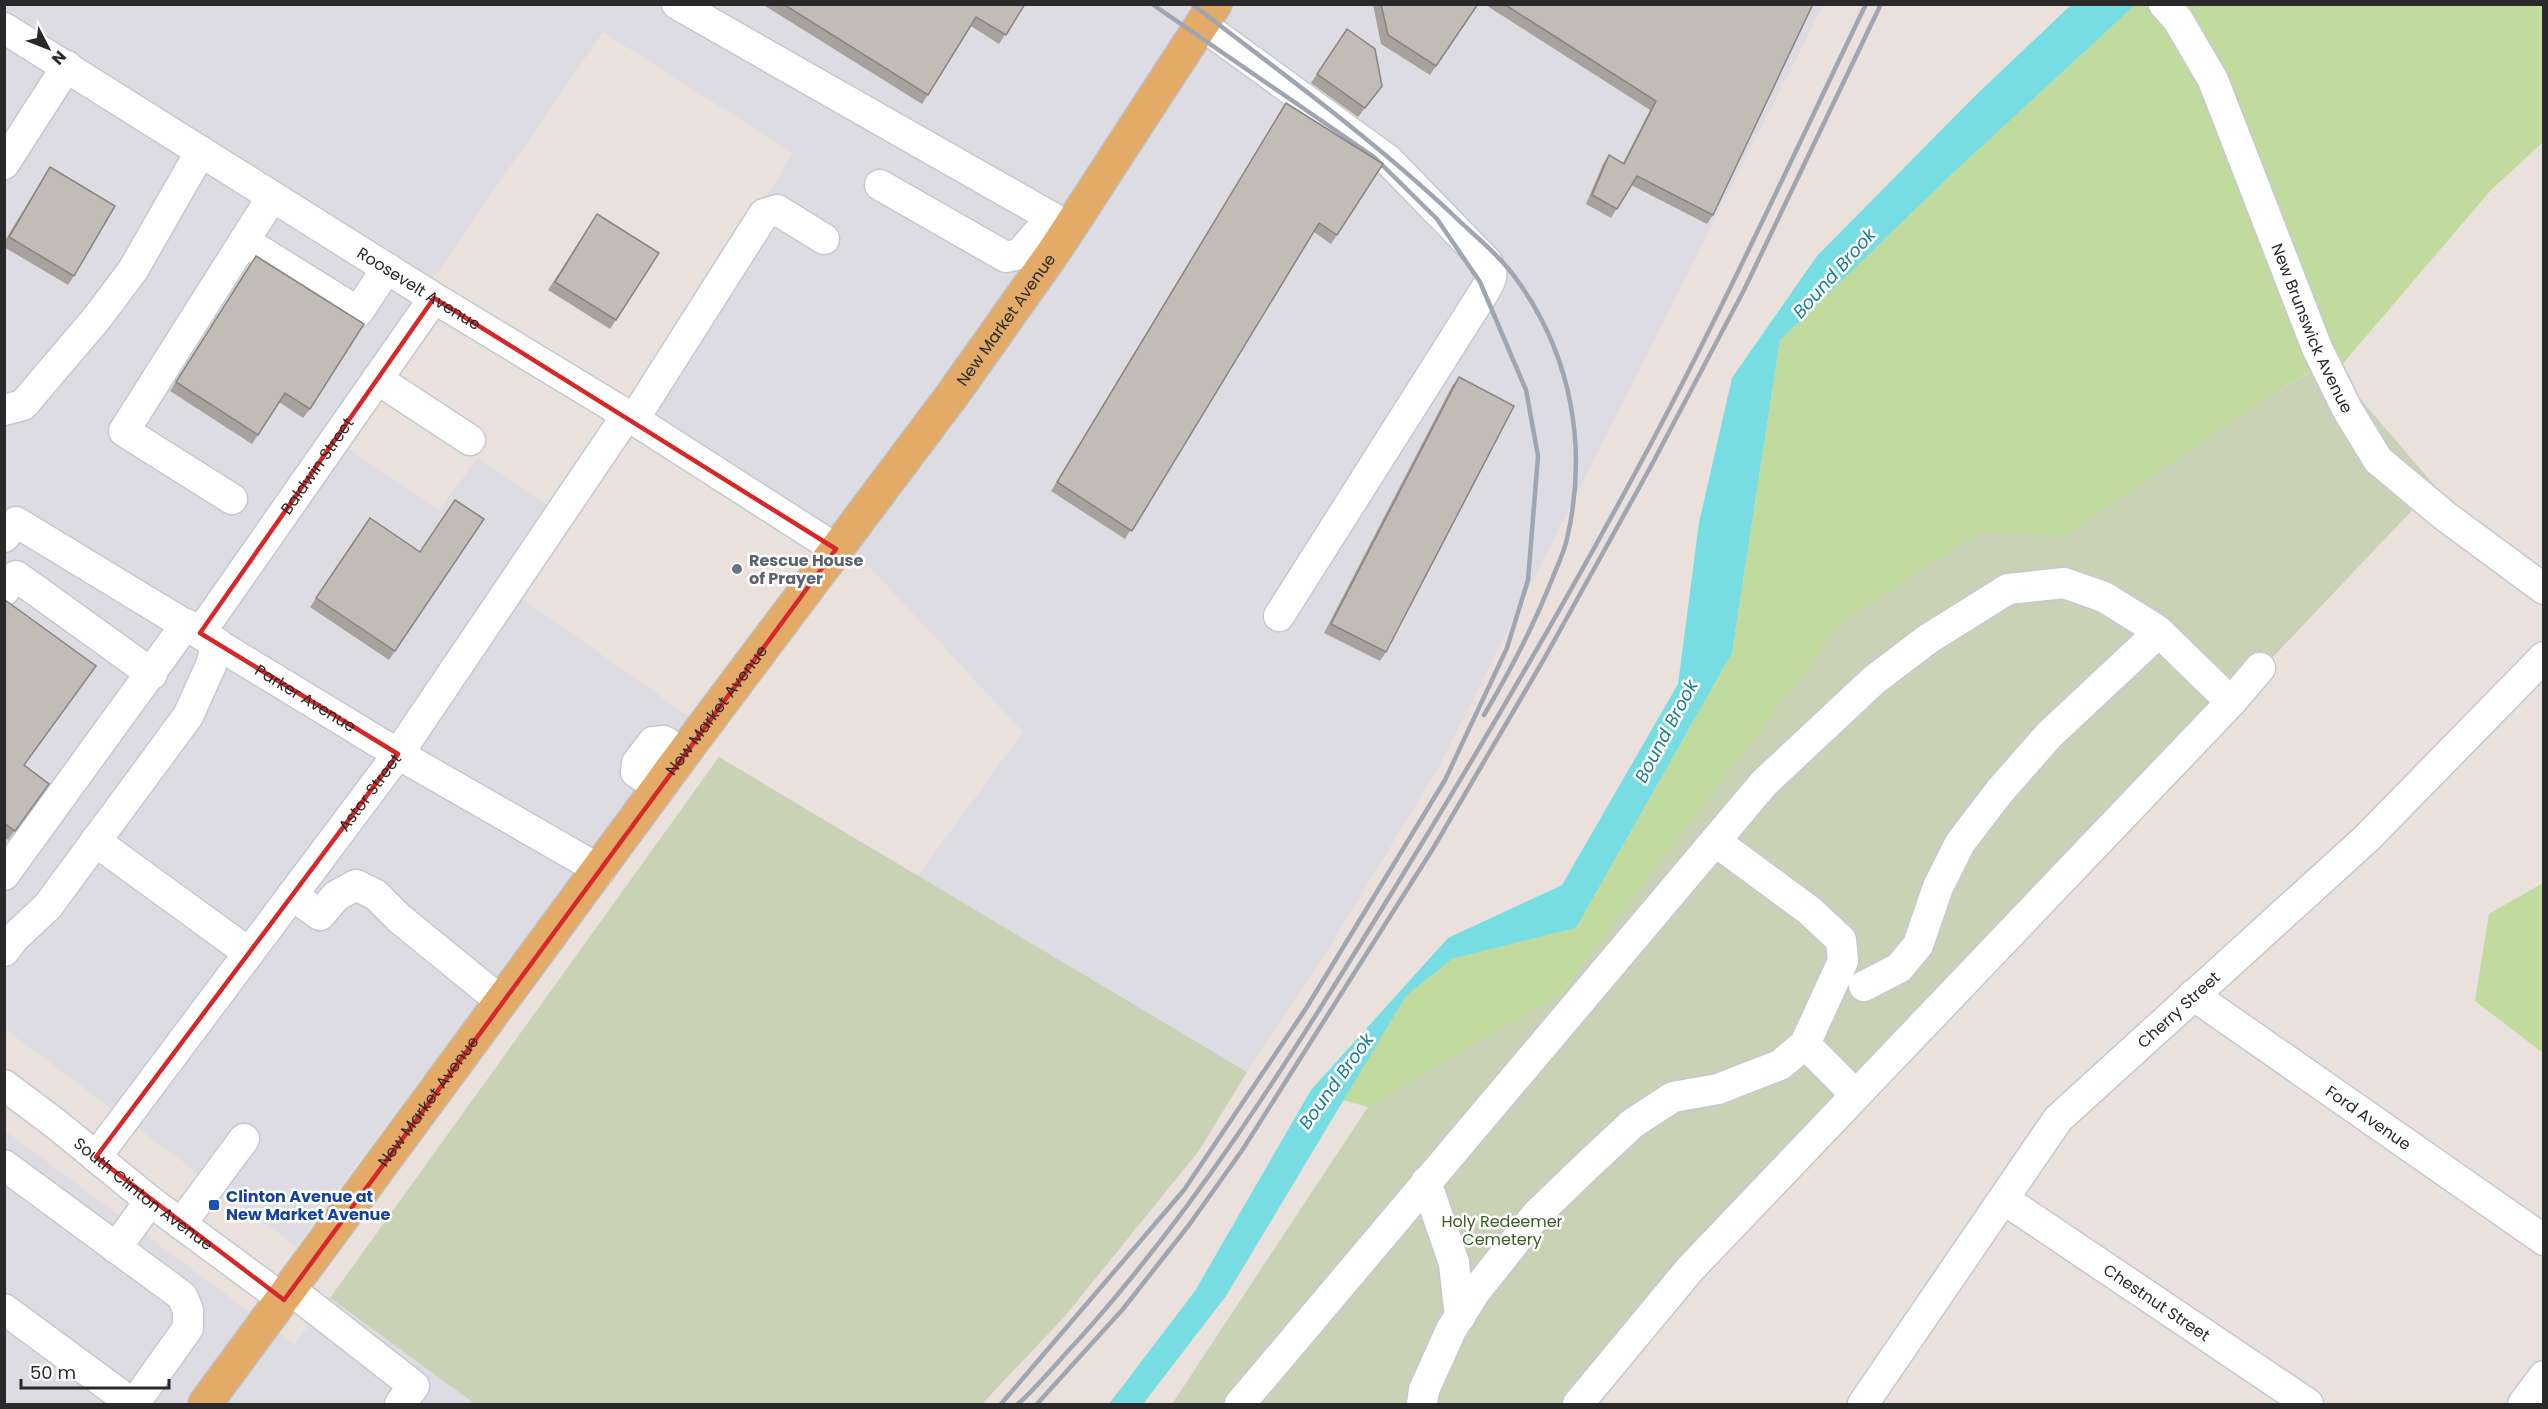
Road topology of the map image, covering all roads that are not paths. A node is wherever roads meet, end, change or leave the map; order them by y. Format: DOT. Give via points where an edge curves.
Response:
graph roads {
  1 [pos="677,4"];
  2 [pos="2171,12"];
  3 [pos="1208,15"];
  4 [pos="4,28"];
  5 [pos="67,66"];
  6 [pos="201,151"];
  7 [pos="4,164"];
  8 [pos="880,184"];
  9 [pos="272,197"];
  10 [pos="1060,223"];
  11 [pos="824,238"];
  12 [pos="244,241"];
  13 [pos="387,268"];
  14 [pos="434,298"];
  15 [pos="377,379"];
  16 [pos="4,410"];
  17 [pos="631,417"];
  18 [pos="471,440"];
  19 [pos="232,499"];
  20 [pos="10,530"];
  21 [pos="836,549"];
  22 [pos="2544,589"];
  23 [pos="4,591"];
  24 [pos="1279,616"];
  25 [pos="2159,633"];
  26 [pos="201,634"];
  27 [pos="2544,657"];
  28 [pos="2260,669"];
  29 [pos="152,674"];
  30 [pos="2231,702"];
  31 [pos="398,754"];
  32 [pos="1715,841"];
  33 [pos="96,842"];
  34 [pos="600,870"];
  35 [pos="4,875"];
  36 [pos="292,895"];
  37 [pos="4,951"];
  38 [pos="249,953"];
  39 [pos="1843,961"];
  40 [pos="1864,986"];
  41 [pos="2193,994"];
  42 [pos="502,1002"];
  43 [pos="1810,1032"];
  44 [pos="4,1085"];
  45 [pos="1856,1095"];
  46 [pos="244,1139"];
  47 [pos="96,1156"];
  48 [pos="4,1165"];
  49 [pos="1426,1182"];
  50 [pos="2005,1200"];
  51 [pos="150,1201"];
  52 [pos="181,1224"];
  53 [pos="2544,1240"];
  54 [pos="116,1248"];
  55 [pos="287,1295"];
  56 [pos="4,1309"];
  57 [pos="1460,1317"];
  58 [pos="2544,1376"];
  59 [pos="134,1404"];
  60 [pos="205,1404"];
  61 [pos="400,1404"];
  62 [pos="1240,1404"];
  63 [pos="1422,1404"];
  64 [pos="1578,1404"];
  65 [pos="1863,1404"];
  66 [pos="2308,1404"];
  67 [pos="2523,1404"];
  1 -- 10 [label="street"];
  2 -- 22 [label="street, New Brunswick Avenue" via="2213,80 2318,348 2347,409 2379,460 2445,516"];
  3 -- 10 [label="main road, New Market Avenue"];
  3 -- 24 [label="street" via="1388,160 1487,262 1492,273 1484,292"];
  4 -- 5 [label="street, Roosevelt Avenue"];
  5 -- 6 [label="street, Roosevelt Avenue"];
  5 -- 7 [label="street"];
  6 -- 9 [label="street, Roosevelt Avenue"];
  6 -- 16 [label="street" via="133,270 97,318 23,405"];
  8 -- 10 [label="street" via="1006,257 1020,254"];
  9 -- 12 [label="street"];
  9 -- 13 [label="street, Roosevelt Avenue"];
  10 -- 21 [label="main road, New Market Avenue" via="953,394"];
  11 -- 17 [label="street, Astor Street" via="777,210 764,214"];
  12 -- 13 [label="street" via="358,312"];
  12 -- 19 [label="street" via="124,430"];
  13 -- 14 [label="street, Roosevelt Avenue"];
  14 -- 15 [label="street, Baldwin Street"];
  14 -- 17 [label="street, Roosevelt Avenue"];
  15 -- 18 [label="street"];
  15 -- 26 [label="street, Baldwin Street"];
  17 -- 21 [label="street, Roosevelt Avenue"];
  17 -- 31 [label="street, Astor Street"];
  20 -- 26 [label="street, Parker Avenue"];
  21 -- 34 [label="main road, New Market Avenue"];
  23 -- 29 [label="street" via="16,576"];
  25 -- 30 [label="street"];
  25 -- 32 [label="street" via="2104,597 2064,583 2008,589 1937,633 1874,680 1764,783"];
  25 -- 40 [label="street" via="2049,735 1999,792 1960,843 1938,887 1918,945 1899,969"];
  26 -- 29 [label="street, Baldwin Street"];
  26 -- 31 [label="street, Parker Avenue"];
  26 -- 33 [label="street" via="211,665 188,716"];
  27 -- 41 [label="street, Cherry Street" via="2367,838"];
  28 -- 30 [label="street"];
  29 -- 35 [label="street, Baldwin Street"];
  30 -- 45 [label="street"];
  31 -- 34 [label="street, Parker Avenue"];
  31 -- 36 [label="street, Astor Street"];
  32 -- 39 [label="street" via="1810,911 1841,940"];
  32 -- 49 [label="street"];
  33 -- 37 [label="street" via="48,906"];
  33 -- 38 [label="street"];
  34 -- 42 [label="main road, New Market Avenue"];
  36 -- 38 [label="street, Astor Street"];
  36 -- 42 [label="street" via="320,915 336,896 356,885 376,895 399,920"];
  38 -- 47 [label="street, Astor Street"];
  39 -- 40 [label="street"];
  39 -- 43 [label="street"];
  40 -- 43 [label="street"];
  41 -- 50 [label="street, Cherry Street" via="2058,1119"];
  41 -- 53 [label="street, Ford Avenue"];
  42 -- 55 [label="main road, New Market Avenue"];
  43 -- 45 [label="street"];
  43 -- 57 [label="street" via="1780,1065 1718,1089 1673,1097 1633,1123 1537,1214"];
  44 -- 47 [label="street, South Clinton Avenue"];
  45 -- 64 [label="street" via="1690,1269"];
  46 -- 52 [label="street"];
  47 -- 51 [label="street, South Clinton Avenue"];
  48 -- 54 [label="street"];
  49 -- 57 [label="street" via="1454,1263"];
  49 -- 62 [label="street"];
  50 -- 65 [label="street, Cherry Street"];
  50 -- 66 [label="street, Chestnut Street"];
  51 -- 52 [label="street, South Clinton Avenue"];
  51 -- 54 [label="street"];
  52 -- 55 [label="street, South Clinton Avenue"];
  54 -- 59 [label="street" via="182,1296 189,1310 188,1328"];
  55 -- 60 [label="main road, New Market Avenue"];
  55 -- 61 [label="street, South Clinton Avenue" via="414,1386"];
  56 -- 59 [label="street"];
  57 -- 63 [label="street" via="1424,1390"];
  58 -- 67 [label="street"];
}
